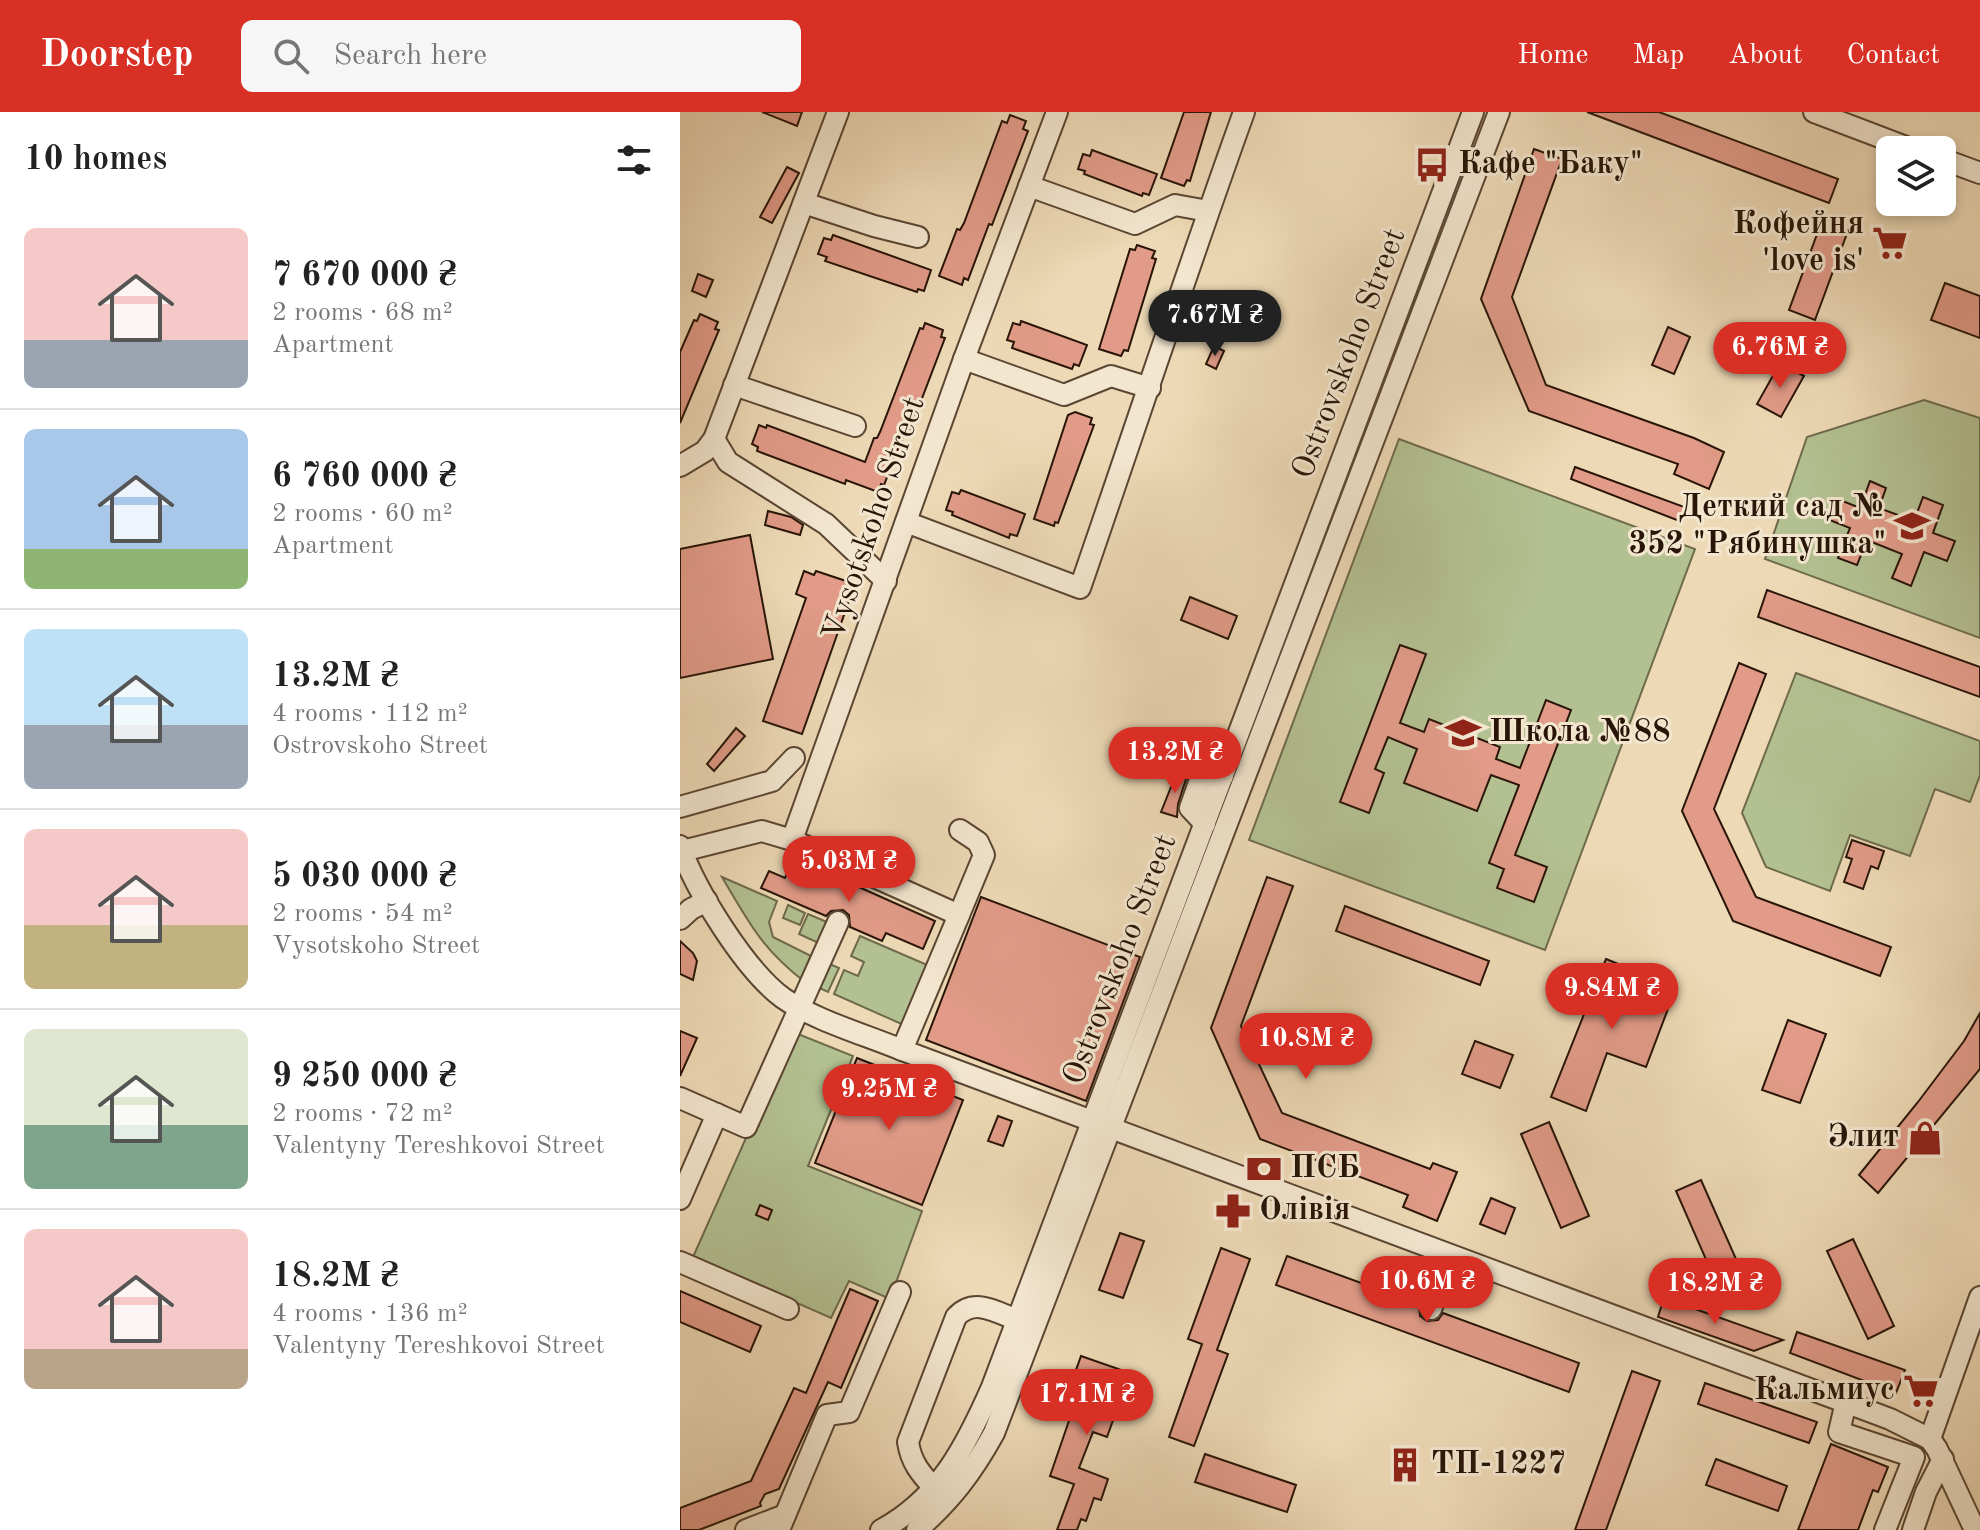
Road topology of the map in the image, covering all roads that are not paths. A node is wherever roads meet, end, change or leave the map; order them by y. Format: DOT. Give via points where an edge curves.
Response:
graph roads {
  1 [pos="838,112"];
  2 [pos="1057,112"];
  3 [pos="1074,112"];
  4 [pos="1244,112"];
  5 [pos="1473,112"];
  6 [pos="1499,112"];
  7 [pos="1814,112"];
  8 [pos="1877,136"];
  9 [pos="1956,164"];
  10 [pos="1980,173"];
  11 [pos="1029,186"];
  12 [pos="804,203"];
  13 [pos="1208,211"];
  14 [pos="918,237"];
  15 [pos="964,359"];
  16 [pos="734,385"];
  17 [pos="1150,388"];
  18 [pos="855,426"];
  19 [pos="714,439"];
  20 [pos="680,466"];
  21 [pos="906,522"];
  22 [pos="886,581"];
  23 [pos="794,758"];
  24 [pos="680,807"];
  25 [pos="960,830"];
  26 [pos="792,840"];
  27 [pos="681,849"];
  28 [pos="707,901"];
  29 [pos="959,915"];
  30 [pos="680,919"];
  31 [pos="838,922"];
  32 [pos="800,1008"];
  33 [pos="902,1050"];
  34 [pos="680,1098"];
  35 [pos="717,1114"];
  36 [pos="1102,1124"];
  37 [pos="680,1199"];
  38 [pos="680,1262"];
  39 [pos="1439,1289"];
  40 [pos="900,1292"];
  41 [pos="1980,1297"];
  42 [pos="788,1309"];
  43 [pos="1431,1309"];
  44 [pos="1017,1320"];
  45 [pos="1846,1402"];
  46 [pos="1930,1439"];
  47 [pos="1943,1459"];
  48 [pos="934,1488"];
  49 [pos="782,1522"];
  50 [pos="746,1530"];
  51 [pos="881,1530"];
  52 [pos="917,1530"];
  53 [pos="1885,1530"];
  54 [pos="1913,1530"];
  55 [pos="1975,1530"];
  1 -- 12 [label="street"];
  2 -- 3 [label="street"];
  2 -- 11 [label="street, Vysotskoho Street"];
  4 -- 13 [label="street"];
  5 -- 36 [label="street, Ostrovskoho Street" via="1205,824"];
  6 -- 36 [label="street, Ostrovskoho Street"];
  7 -- 8 [label="street"];
  9 -- 10 [label="street"];
  11 -- 13 [label="street" via="1135,224 1175,205"];
  11 -- 15 [label="street, Vysotskoho Street"];
  12 -- 14 [label="street"];
  12 -- 16 [label="street"];
  13 -- 17 [label="street"];
  15 -- 17 [label="street" via="1064,395 1111,376"];
  15 -- 21 [label="street, Vysotskoho Street"];
  16 -- 18 [label="street"];
  16 -- 19 [label="street"];
  17 -- 21 [label="street" via="1080,588"];
  19 -- 20 [label="street"];
  19 -- 22 [label="street" via="728,462 826,524"];
  21 -- 22 [label="street, Vysotskoho Street"];
  22 -- 26 [label="street, Vysotskoho Street"];
  23 -- 24 [label="street" via="772,781"];
  25 -- 29 [label="street" via="978,842 984,855"];
  26 -- 27 [label="street" via="762,831"];
  26 -- 29 [label="street"];
  27 -- 28 [label="street"];
  28 -- 30 [label="street"];
  28 -- 32 [label="street" via="764,981"];
  29 -- 33 [label="street"];
  31 -- 32 [label="street"];
  32 -- 33 [label="street"];
  32 -- 35 [label="street" via="746,1127"];
  33 -- 36 [label="street"];
  34 -- 35 [label="street"];
  35 -- 37 [label="street"];
  36 -- 44 [label="street, Ostrovskoho Street"];
  36 -- 45 [label="street"];
  36 -- 52 [label="street, Ostrovskoho Street" via="994,1433 973,1471"];
  38 -- 42 [label="street"];
  39 -- 43 [label="street"];
  40 -- 49 [label="street" via="849,1412 827,1415"];
  41 -- 46 [label="street"];
  44 -- 48 [label="street, Ostrovskoho Street" via="968,1442"];
  44 -- 48 [label="street" via="976,1305 956,1317 908,1442 919,1472"];
  45 -- 46 [label="street"];
  45 -- 53 [label="street" via="1839,1432 1914,1457"];
  46 -- 47 [label="street"];
  47 -- 54 [label="street"];
  47 -- 55 [label="street"];
  48 -- 51 [label="street, Ostrovskoho Street" via="913,1510"];
  49 -- 50 [label="street"];
}
